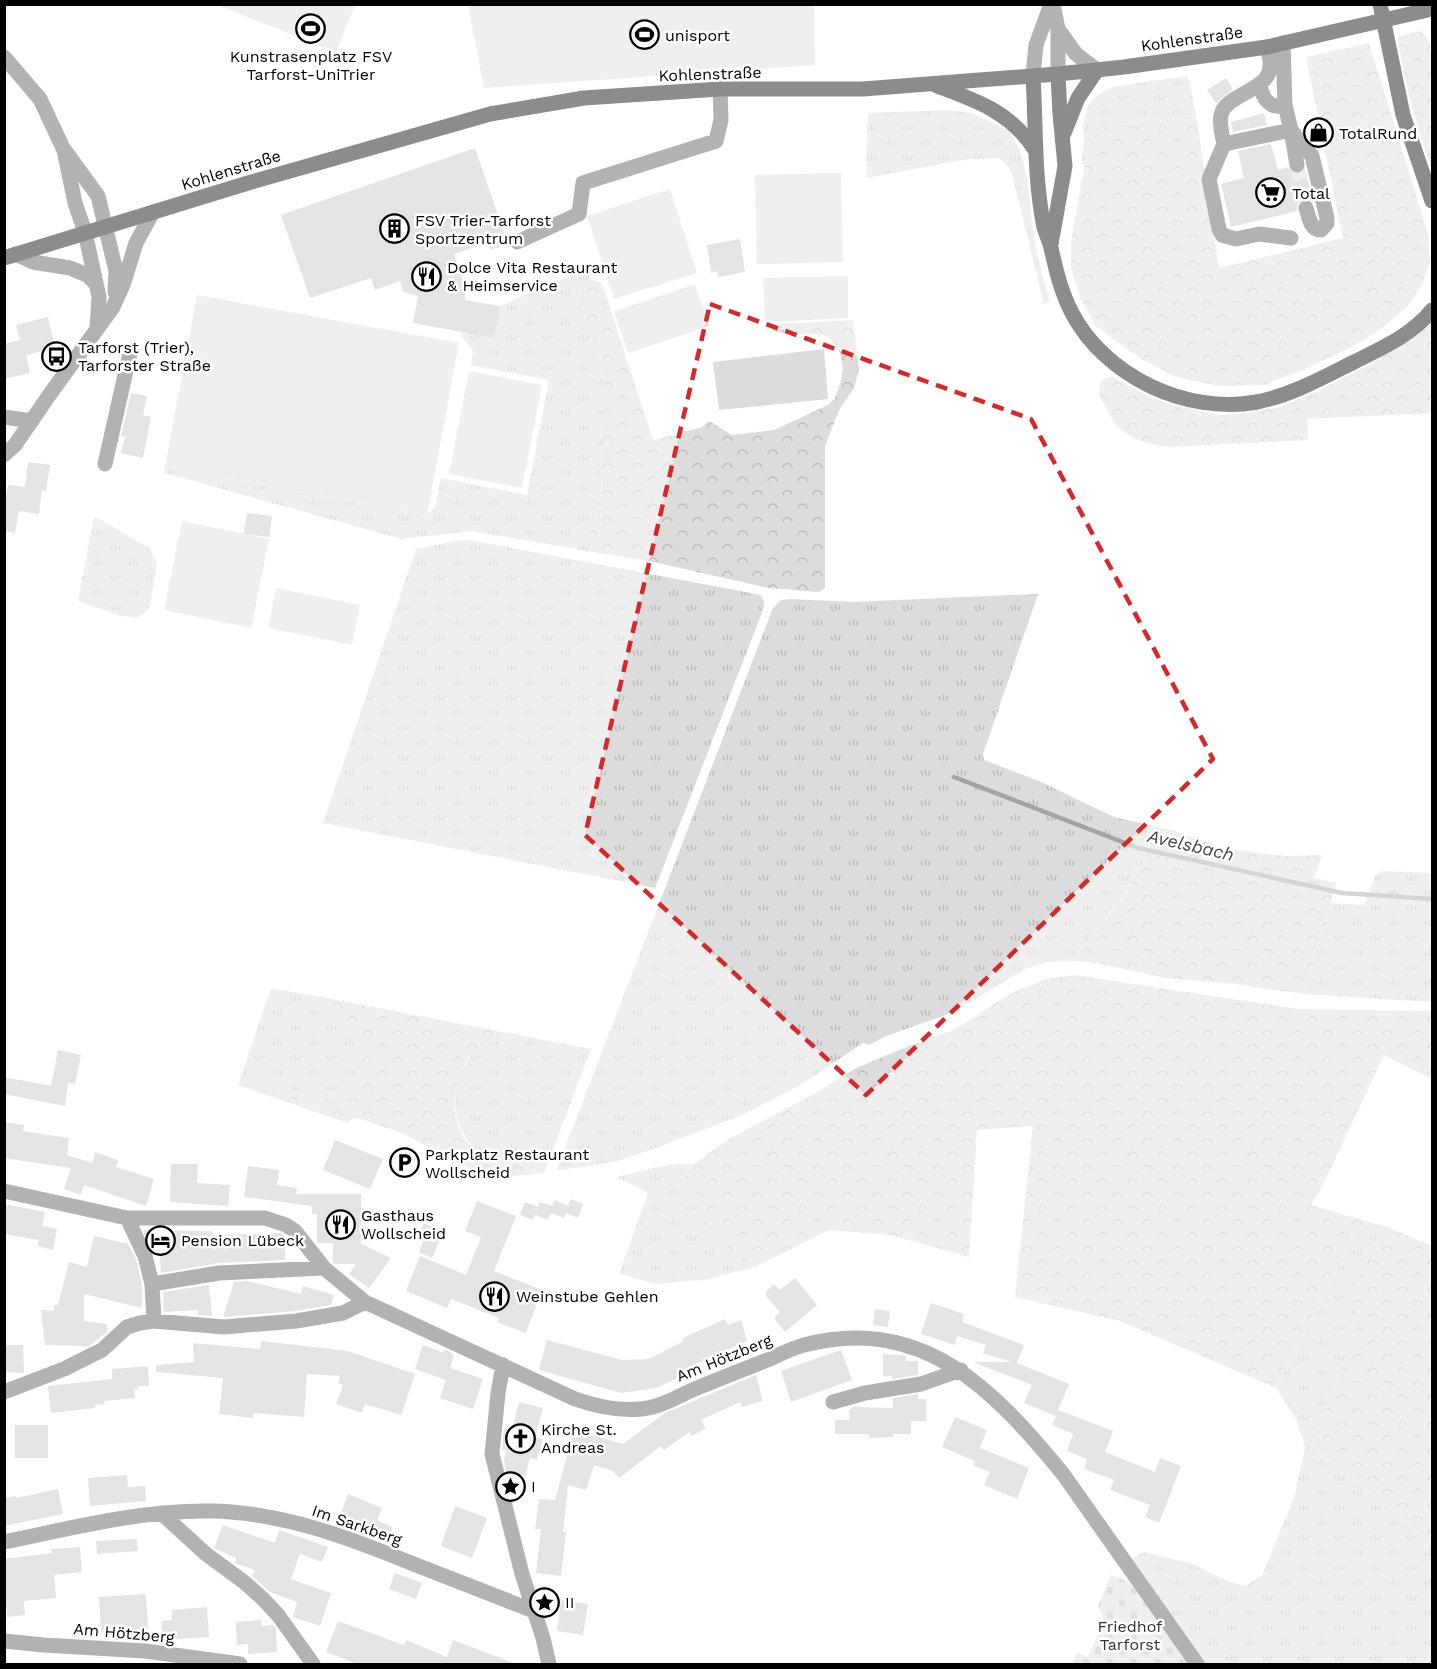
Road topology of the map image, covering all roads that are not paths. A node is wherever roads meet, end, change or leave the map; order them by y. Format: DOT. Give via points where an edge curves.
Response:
graph roads {
  1 [pos="1052,4"];
  2 [pos="1380,4"];
  3 [pos="1432,9"];
  4 [pos="1058,29"];
  5 [pos="1283,43"];
  6 [pos="1267,47"];
  7 [pos="4,57"];
  8 [pos="1097,70"];
  9 [pos="1058,75"];
  10 [pos="1033,76"];
  11 [pos="932,84"];
  12 [pos="1259,84"];
  13 [pos="720,89"];
  14 [pos="1285,105"];
  15 [pos="1291,130"];
  16 [pos="1062,139"];
  17 [pos="1224,144"];
  18 [pos="63,147"];
  19 [pos="1035,151"];
  20 [pos="1297,165"];
  21 [pos="1432,201"];
  22 [pos="1306,208"];
  23 [pos="153,212"];
  24 [pos="106,226"];
  25 [pos="85,232"];
  26 [pos="1291,238"];
  27 [pos="517,242"];
  28 [pos="1050,246"];
  29 [pos="10,256"];
  30 [pos="96,284"];
  31 [pos="113,307"];
  32 [pos="1432,310"];
  33 [pos="97,330"];
  34 [pos="130,353"];
  35 [pos="4,417"];
  36 [pos="32,421"];
  37 [pos="4,455"];
  38 [pos="105,464"];
  39 [pos="4,1191"];
  40 [pos="127,1218"];
  41 [pos="324,1268"];
  42 [pos="152,1284"];
  43 [pos="365,1302"];
  44 [pos="154,1322"];
  45 [pos="503,1365"];
  46 [pos="961,1370"];
  47 [pos="4,1392"];
  48 [pos="833,1402"];
  49 [pos="161,1514"];
  50 [pos="4,1542"];
  51 [pos="534,1611"];
  52 [pos="4,1641"];
  53 [pos="240,1665"];
  54 [pos="313,1665"];
  55 [pos="549,1665"];
  56 [pos="1197,1665"];
  1 -- 4 [label="street"];
  1 -- 10 [label="street" via="1036,45"];
  2 -- 21 [label="main road" via="1403,114"];
  3 -- 5 [label="main road, Kohlenstraße"];
  4 -- 8 [label="street" via="1076,54"];
  4 -- 9 [label="street"];
  5 -- 6 [label="main road, Kohlenstraße"];
  5 -- 14 [label="street"];
  6 -- 8 [label="main road, Kohlenstraße"];
  6 -- 12 [label="street" via="1269,73"];
  7 -- 18 [label="street" via="40,99"];
  8 -- 9 [label="main road, Kohlenstraße"];
  8 -- 16 [label="main road" via="1078,98"];
  9 -- 10 [label="main road, Kohlenstraße"];
  9 -- 16 [label="main road"];
  10 -- 11 [label="main road, Kohlenstraße"];
  10 -- 19 [label="main road"];
  11 -- 13 [label="main road, Kohlenstraße" via="863,89"];
  11 -- 19 [label="main road" via="1002,114 1020,129"];
  12 -- 14 [label="street" via="1269,105"];
  12 -- 17 [label="street" via="1222,111"];
  13 -- 23 [label="main road, Kohlenstraße" via="584,98 490,114"];
  13 -- 27 [label="street" via="721,120 716,141 583,183 579,214"];
  14 -- 15 [label="street"];
  15 -- 17 [label="street"];
  15 -- 20 [label="street"];
  15 -- 22 [label="street" via="1312,156 1328,218 1321,230 1312,226"];
  16 -- 28 [label="main road" via="1065,173"];
  17 -- 26 [label="street" via="1209,179 1222,235 1236,240 1259,234"];
  18 -- 24 [label="street" via="98,196"];
  18 -- 25 [label="street"];
  19 -- 28 [label="main road" via="1043,225"];
  23 -- 24 [label="main road, Kohlenstraße"];
  23 -- 31 [label="street" via="136,243"];
  24 -- 25 [label="main road, Kohlenstraße"];
  24 -- 31 [label="street" via="116,270"];
  25 -- 29 [label="main road, Kohlenstraße"];
  25 -- 30 [label="street"];
  28 -- 32 [label="main road" via="1064,296 1096,348 1141,381 1199,402 1245,403 1301,388 1402,336"];
  29 -- 30 [label="street" via="70,267"];
  30 -- 33 [label="street"];
  31 -- 33 [label="street"];
  33 -- 36 [label="street"];
  34 -- 38 [label="street"];
  35 -- 36 [label="street"];
  36 -- 37 [label="street"];
  39 -- 40 [label="street, Am Hötzberg"];
  40 -- 41 [label="street, Am Hötzberg" via="265,1218 295,1231"];
  40 -- 42 [label="street" via="145,1256"];
  41 -- 42 [label="street" via="219,1273"];
  41 -- 43 [label="street, Am Hötzberg"];
  42 -- 44 [label="street"];
  43 -- 44 [label="street" via="343,1313 296,1321 224,1327"];
  43 -- 45 [label="street, Am Hötzberg"];
  44 -- 47 [label="street" via="127,1327 102,1350"];
  45 -- 46 [label="street, Am Hötzberg" via="575,1399 625,1410 656,1406 802,1346 838,1339 910,1345"];
  45 -- 51 [label="street" via="492,1454"];
  46 -- 48 [label="street" via="921,1384"];
  46 -- 56 [label="street, Am Hötzberg" via="1013,1416 1064,1474"];
  49 -- 50 [label="street, Im Sarkberg"];
  49 -- 51 [label="street, Im Sarkberg" via="233,1512 313,1527"];
  49 -- 54 [label="street" via="278,1615"];
  51 -- 55 [label="street"];
  52 -- 53 [label="street, Am Hötzberg" via="145,1651"];
}
